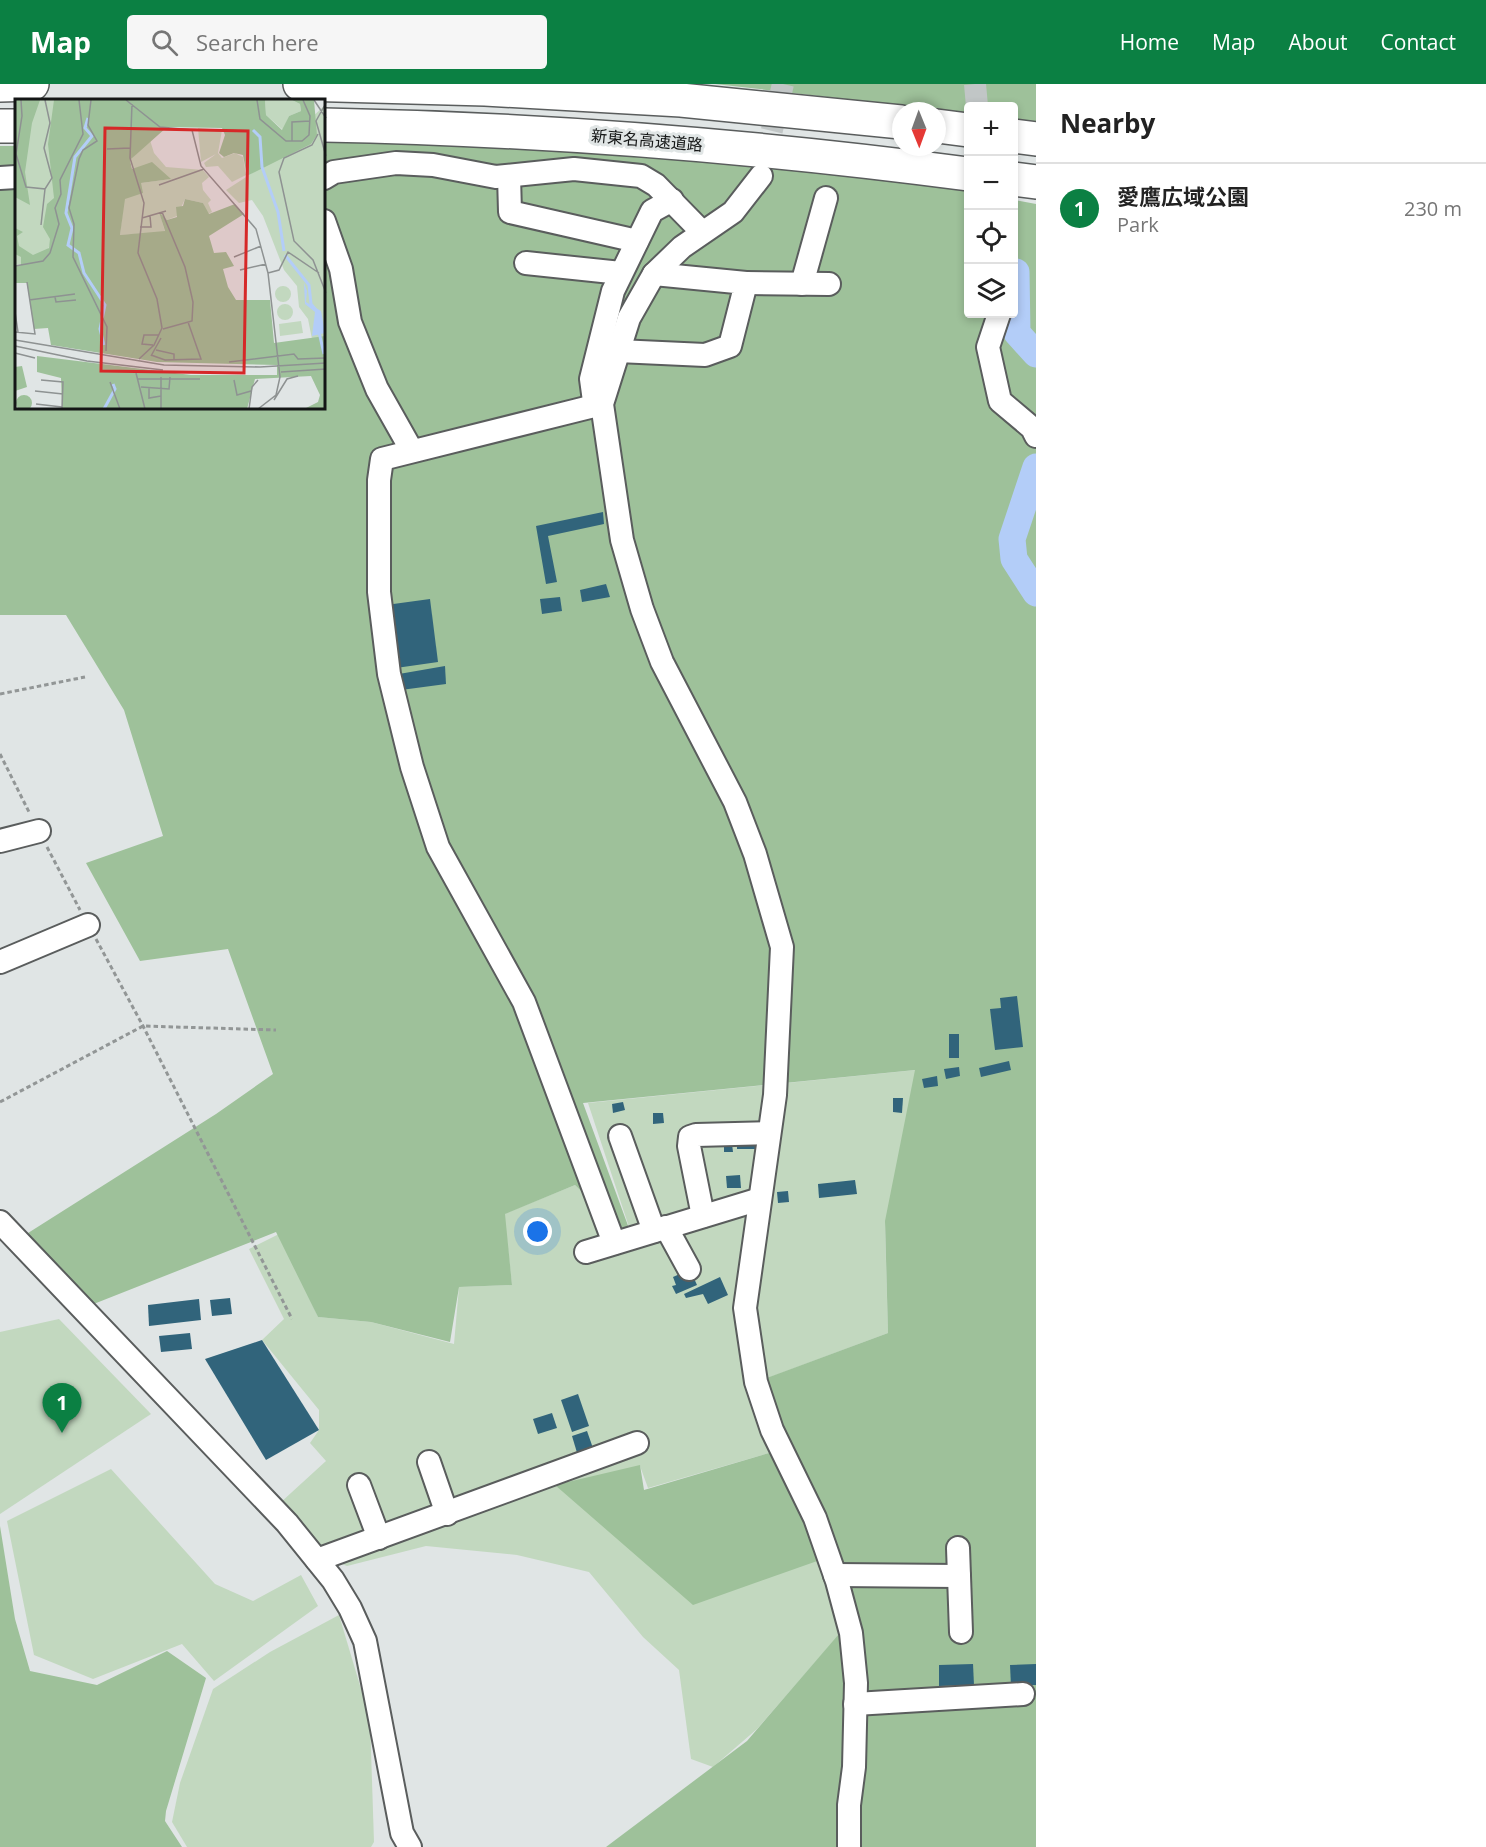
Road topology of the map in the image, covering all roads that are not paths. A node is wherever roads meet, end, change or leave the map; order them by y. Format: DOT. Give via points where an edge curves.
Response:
graph roads {
  1 [pos="32,84"];
  2 [pos="300,84"];
  3 [pos="0,85"];
  4 [pos="892,121"];
  5 [pos="326,125"];
  6 [pos="946,127"];
  7 [pos="964,129"];
  8 [pos="1018,137"];
  9 [pos="1036,139"];
  10 [pos="964,173"];
  11 [pos="509,176"];
  12 [pos="761,176"];
  13 [pos="15,177"];
  14 [pos="326,177"];
  15 [pos="0,178"];
  16 [pos="1018,180"];
  17 [pos="1036,182"];
  18 [pos="826,198"];
  19 [pos="672,200"];
  20 [pos="326,227"];
  21 [pos="702,232"];
  22 [pos="637,241"];
  23 [pos="526,263"];
  24 [pos="621,273"];
  25 [pos="654,274"];
  26 [pos="746,283"];
  27 [pos="802,284"];
  28 [pos="829,284"];
  29 [pos="998,318"];
  30 [pos="618,351"];
  31 [pos="602,404"];
  32 [pos="1034,432"];
  33 [pos="412,451"];
  34 [pos="39,831"];
  35 [pos="0,841"];
  36 [pos="88,925"];
  37 [pos="0,962"];
  38 [pos="769,1133"];
  39 [pos="620,1136"];
  40 [pos="760,1199"];
  41 [pos="704,1216"];
  42 [pos="0,1222"];
  43 [pos="660,1229"];
  44 [pos="614,1243"];
  45 [pos="586,1252"];
  46 [pos="689,1269"];
  47 [pos="637,1443"];
  48 [pos="429,1462"];
  49 [pos="359,1485"];
  50 [pos="447,1514"];
  51 [pos="379,1538"];
  52 [pos="958,1548"];
  53 [pos="316,1560"];
  54 [pos="835,1575"];
  55 [pos="959,1576"];
  56 [pos="961,1632"];
  57 [pos="1023,1694"];
  58 [pos="855,1704"];
  59 [pos="410,1847"];
  60 [pos="849,1847"];
  1 -- 3 [label="highway"];
  2 -- 4 [label="highway" via="681,100"];
  5 -- 10 [label="highway, 新東名高速道路" via="579,135"];
  6 -- 7 [label="highway"];
  8 -- 9 [label="highway"];
  11 -- 14 [label="street" via="481,176 433,165 396,163 334,172"];
  11 -- 19 [label="street" via="574,169 641,176"];
  11 -- 22 [label="street" via="510,212"];
  12 -- 21 [label="street" via="733,212"];
  13 -- 15 [label="street"];
  16 -- 17 [label="highway"];
  18 -- 27 [label="street"];
  19 -- 21 [label="street"];
  19 -- 22 [label="street" via="652,211"];
  20 -- 33 [label="street" via="341,269 350,322 377,388"];
  21 -- 25 [label="street"];
  22 -- 24 [label="street"];
  23 -- 24 [label="street"];
  24 -- 31 [label="street" via="591,379 594,401"];
  25 -- 26 [label="street"];
  25 -- 30 [label="street" via="628,318"];
  26 -- 27 [label="street"];
  26 -- 30 [label="street" via="730,346 705,355"];
  27 -- 28 [label="street"];
  29 -- 32 [label="street" via="988,347 1000,401"];
  30 -- 31 [label="street"];
  31 -- 33 [label="street"];
  31 -- 38 [label="street" via="622,540 642,609 662,662 735,802 782,946 775,1095"];
  33 -- 44 [label="street" via="382,459 379,592 389,674 412,767 438,847 524,1002"];
  34 -- 35 [label="street"];
  36 -- 37 [label="street"];
  38 -- 40 [label="street"];
  38 -- 41 [label="street" via="690,1137"];
  39 -- 43 [label="street"];
  40 -- 41 [label="street"];
  40 -- 54 [label="street" via="745,1308 749,1347 772,1430 815,1518"];
  41 -- 43 [label="street"];
  42 -- 53 [label="street" via="287,1523"];
  43 -- 44 [label="street"];
  43 -- 46 [label="street"];
  44 -- 45 [label="street"];
  47 -- 50 [label="street"];
  48 -- 50 [label="street"];
  49 -- 51 [label="street"];
  50 -- 51 [label="street"];
  51 -- 53 [label="street"];
  52 -- 55 [label="street"];
  53 -- 59 [label="street" via="350,1608 365,1641 402,1833"];
  54 -- 55 [label="street"];
  54 -- 58 [label="street" via="851,1633"];
  55 -- 56 [label="street"];
  57 -- 58 [label="street"];
  58 -- 60 [label="street"];
}
